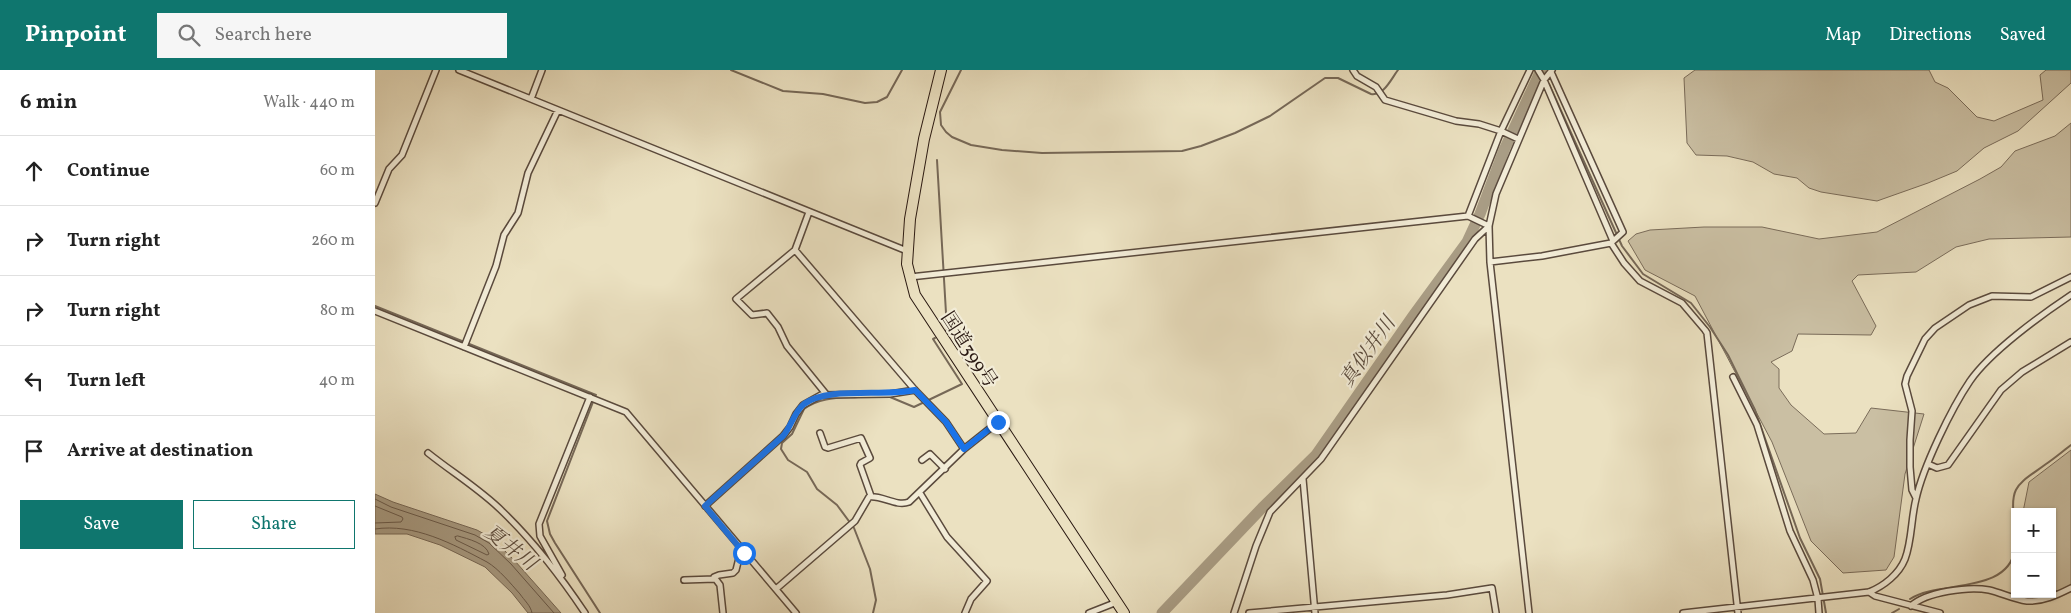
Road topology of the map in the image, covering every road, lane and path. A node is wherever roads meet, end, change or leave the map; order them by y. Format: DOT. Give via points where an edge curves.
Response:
graph roads {
  1 [pos="436,70"];
  2 [pos="459,70"];
  3 [pos="542,70"];
  4 [pos="941,70"];
  5 [pos="1353,70"];
  6 [pos="1530,70"];
  7 [pos="1538,70"];
  8 [pos="1551,71"];
  9 [pos="1544,79"];
  10 [pos="531,99"];
  11 [pos="558,110"];
  12 [pos="1503,132"];
  13 [pos="1518,138"];
  14 [pos="375,202"];
  15 [pos="809,212"];
  16 [pos="1469,217"];
  17 [pos="1487,225"];
  18 [pos="1613,241"];
  19 [pos="795,250"];
  20 [pos="907,251"];
  21 [pos="1490,262"];
  22 [pos="910,277"];
  23 [pos="2071,277"];
  24 [pos="2071,295"];
  25 [pos="375,311"];
  26 [pos="2071,342"];
  27 [pos="466,344"];
  28 [pos="1733,377"];
  29 [pos="915,390"];
  30 [pos="826,394"];
  31 [pos="590,397"];
  32 [pos="998,422"];
  33 [pos="820,433"];
  34 [pos="964,449"];
  35 [pos="428,452"];
  36 [pos="921,460"];
  37 [pos="1928,464"];
  38 [pos="945,469"];
  39 [pos="1303,479"];
  40 [pos="919,493"];
  41 [pos="871,496"];
  42 [pos="1916,498"];
  43 [pos="705,506"];
  44 [pos="744,553"];
  45 [pos="715,578"];
  46 [pos="684,580"];
  47 [pos="566,584"];
  48 [pos="2071,588"];
  49 [pos="776,589"];
  50 [pos="1869,592"];
  51 [pos="1822,599"];
  52 [pos="1117,602"];
  53 [pos="1314,606"];
  54 [pos="1911,606"];
  55 [pos="1738,610"];
  56 [pos="585,613"];
  57 [pos="723,613"];
  58 [pos="796,613"];
  59 [pos="965,613"];
  60 [pos="1089,613"];
  61 [pos="1124,613"];
  62 [pos="1234,613"];
  63 [pos="1249,613"];
  64 [pos="1315,613"];
  65 [pos="1496,613"];
  66 [pos="1529,613"];
  67 [pos="1683,613"];
  68 [pos="1819,613"];
  69 [pos="1940,613"];
  1 -- 14 [label="street" via="402,155 389,169"];
  2 -- 10 [label="street"];
  3 -- 10 [label="street"];
  4 -- 20 [label="highway, 国道399号" via="923,139"];
  5 -- 12 [label="street" via="1378,90 1385,100"];
  6 -- 12 [label="street"];
  7 -- 9 [label="street"];
  8 -- 9 [label="street"];
  8 -- 18 [label="street" via="1623,232"];
  9 -- 13 [label="street"];
  9 -- 18 [label="street"];
  10 -- 11 [label="street"];
  11 -- 15 [label="street"];
  11 -- 27 [label="street" via="528,174 518,213 504,236"];
  12 -- 13 [label="street"];
  12 -- 16 [label="street"];
  13 -- 17 [label="street"];
  15 -- 19 [label="street"];
  15 -- 20 [label="street"];
  16 -- 17 [label="street"];
  16 -- 22 [label="street"];
  17 -- 21 [label="street"];
  17 -- 39 [label="street" via="1321,459"];
  18 -- 21 [label="street" via="1542,256"];
  18 -- 55 [label="street" via="1624,262 1640,281 1682,303 1707,334"];
  19 -- 29 [label="street"];
  19 -- 30 [label="street" via="736,299 751,315 767,312 787,346"];
  20 -- 22 [label="highway, 国道399号"];
  21 -- 66 [label="street"];
  22 -- 32 [label="highway, 国道399号" via="915,295"];
  23 -- 42 [label="street" via="2039,295 1992,296 1969,305 1935,328 1925,339 1905,384 1912,411 1910,459 1912,490"];
  24 -- 37 [label="street" via="2048,310 1984,364 1970,381"];
  25 -- 27 [label="street"];
  26 -- 37 [label="street" via="2022,372 2001,390 1948,465 1937,468"];
  27 -- 31 [label="street"];
  28 -- 51 [label="street" via="1757,425 1787,522"];
  29 -- 30 [label="street" via="890,394"];
  29 -- 34 [label="street" via="950,427"];
  30 -- 43 [label="street" via="803,405 783,436"];
  31 -- 43 [label="street" via="626,412"];
  31 -- 47 [label="street" via="539,524 540,536"];
  32 -- 34 [label="street"];
  32 -- 52 [label="highway, 国道399号"];
  33 -- 41 [label="street" via="828,448 861,438 869,458 860,465"];
  34 -- 38 [label="street"];
  35 -- 47 [label="street" via="502,511"];
  36 -- 38 [label="street" via="930,454"];
  37 -- 42 [label="street"];
  38 -- 40 [label="street"];
  39 -- 53 [label="street"];
  39 -- 62 [label="street" via="1270,512 1264,523"];
  40 -- 41 [label="street" via="905,504"];
  40 -- 59 [label="street" via="947,537 987,581 971,599"];
  41 -- 49 [label="street" via="850,526"];
  42 -- 50 [label="street" via="1905,559 1893,577"];
  43 -- 44 [label="street"];
  44 -- 45 [label="street" via="739,554 733,573"];
  44 -- 49 [label="street"];
  45 -- 46 [label="street"];
  45 -- 57 [label="street" via="720,585"];
  47 -- 56 [label="street"];
  48 -- 54 [label="street" via="2036,601 1989,590 1969,590 1925,596"];
  49 -- 58 [label="street"];
  50 -- 51 [label="street"];
  50 -- 54 [label="street"];
  51 -- 55 [label="street"];
  51 -- 68 [label="street"];
  52 -- 60 [label="street"];
  52 -- 61 [label="highway, 国道399号"];
  53 -- 63 [label="street"];
  53 -- 64 [label="street"];
  53 -- 65 [label="street" via="1492,588"];
  54 -- 69 [label="street"];
  55 -- 67 [label="street"];
}
